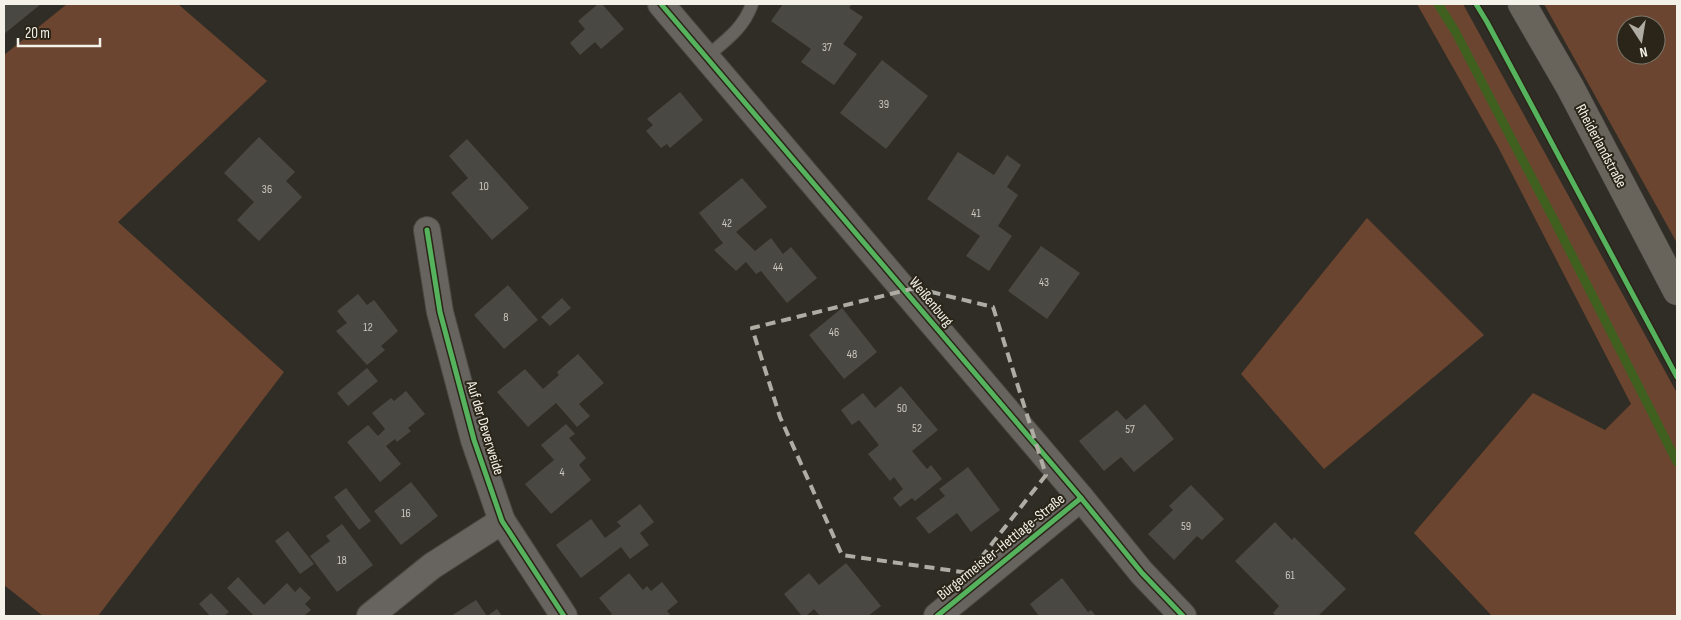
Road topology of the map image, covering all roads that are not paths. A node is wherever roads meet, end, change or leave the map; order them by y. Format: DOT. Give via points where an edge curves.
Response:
graph roads {
  1 [pos="661,4"];
  2 [pos="752,4"];
  3 [pos="1522,4"];
  4 [pos="706,56"];
  5 [pos="427,230"];
  6 [pos="1677,291"];
  7 [pos="1081,498"];
  8 [pos="502,521"];
  9 [pos="370,616"];
  10 [pos="564,616"];
  11 [pos="937,616"];
  12 [pos="1183,616"];
  1 -- 4 [label="street, Weißenburg"];
  2 -- 4 [label="lane" via="742,24"];
  3 -- 6 [label="main road, Rheiderlandstraße" via="1570,87"];
  4 -- 7 [label="street, Weißenburg"];
  5 -- 8 [label="street, Auf der Deverweide" via="440,312 474,440"];
  7 -- 11 [label="street, Bürgermeister-Hettlage-Straße"];
  7 -- 12 [label="street, Weißenburg" via="1142,573"];
  8 -- 9 [label="street" via="432,566"];
  8 -- 10 [label="street, Auf der Deverweide"];
}
